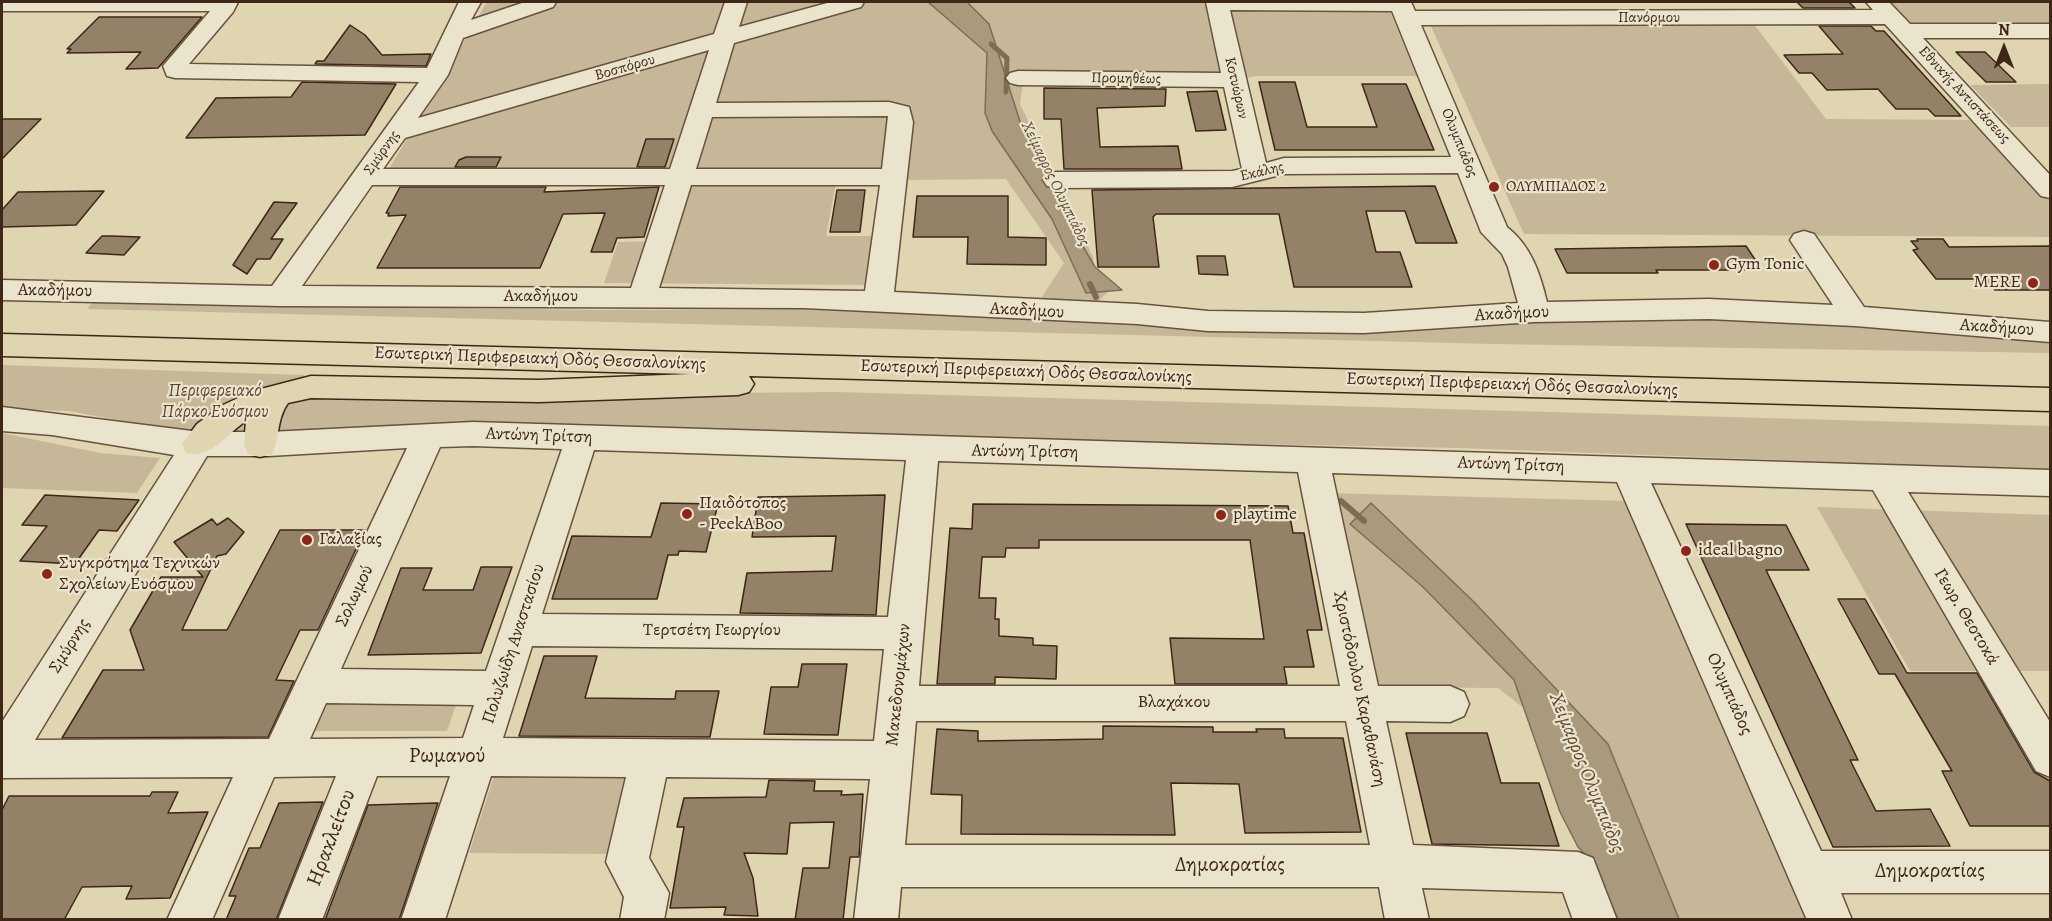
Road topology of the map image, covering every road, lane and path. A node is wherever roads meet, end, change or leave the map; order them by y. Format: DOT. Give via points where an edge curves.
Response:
graph roads {
  1 [pos="227,2"];
  2 [pos="498,2"];
  3 [pos="544,2"];
  4 [pos="736,2"];
  5 [pos="853,2"];
  6 [pos="1217,2"];
  7 [pos="181,3"];
  8 [pos="2,4"];
  9 [pos="1402,8"];
  10 [pos="1733,9"];
  11 [pos="462,16"];
  12 [pos="1891,17"];
  13 [pos="2050,31"];
  14 [pos="719,51"];
  15 [pos="436,75"];
  16 [pos="1018,78"];
  17 [pos="1234,80"];
  18 [pos="702,110"];
  19 [pos="397,132"];
  20 [pos="1468,165"];
  21 [pos="371,169"];
  22 [pos="1256,174"];
  23 [pos="894,177"];
  24 [pos="680,178"];
  25 [pos="1056,180"];
  26 [pos="2050,190"];
  27 [pos="1804,240"];
  28 [pos="2,290"];
  29 [pos="280,296"];
  30 [pos="642,297"];
  31 [pos="878,301"];
  32 [pos="1534,312"];
  33 [pos="1855,316"];
  34 [pos="2050,332"];
  35 [pos="8,335"];
  36 [pos="1012,371"];
  37 [pos="2050,380"];
  38 [pos="277,395"];
  39 [pos="2050,400"];
  40 [pos="2,419"];
  41 [pos="430,434"];
  42 [pos="582,438"];
  43 [pos="198,444"];
  44 [pos="260,445"];
  45 [pos="924,450"];
  46 [pos="1312,459"];
  47 [pos="1628,469"];
  48 [pos="1882,477"];
  49 [pos="2050,483"];
  50 [pos="519,630"];
  51 [pos="905,633"];
  52 [pos="314,686"];
  53 [pos="499,688"];
  54 [pos="897,703"];
  55 [pos="1364,704"];
  56 [pos="1450,704"];
  57 [pos="2050,755"];
  58 [pos="364,757"];
  59 [pos="476,757"];
  60 [pos="2,758"];
  61 [pos="272,758"];
  62 [pos="650,758"];
  63 [pos="892,760"];
  64 [pos="881,866"];
  65 [pos="1396,866"];
  66 [pos="1809,872"];
  67 [pos="2050,872"];
  68 [pos="189,920"];
  69 [pos="300,920"];
  70 [pos="423,920"];
  71 [pos="642,920"];
  72 [pos="876,920"];
  73 [pos="1407,920"];
  74 [pos="1595,920"];
  75 [pos="1830,920"];
  1 -- 7 [label="street"];
  1 -- 15 [label="street" via="175,66 175,71"];
  2 -- 11 [label="street"];
  3 -- 11 [label="street"];
  4 -- 14 [label="street"];
  5 -- 14 [label="street, Βοσπόρου"];
  6 -- 9 [label="street, Πανόρμου"];
  6 -- 17 [label="street, Κοτυώρων"];
  7 -- 8 [label="street"];
  9 -- 10 [label="street, Πανόρμου" via="1663,18 1666,23 1744,23"];
  9 -- 20 [label="street, Ολυμπιάδος"];
  10 -- 12 [label="street"];
  11 -- 15 [label="street, Σμύρνης"];
  12 -- 13 [label="street"];
  12 -- 26 [label="street, Εθνικής Αντιστάσεως"];
  14 -- 18 [label="street"];
  14 -- 19 [label="street, Βοσπόρου"];
  14 -- 21 [label="street, Βοσπόρου"];
  15 -- 19 [label="street, Σμύρνης"];
  16 -- 17 [label="street, Προμηθέως"];
  17 -- 22 [label="street, Κοτυώρων"];
  18 -- 23 [label="street" via="895,110 900,112 901,122"];
  18 -- 24 [label="street"];
  19 -- 21 [label="street, Σμύρνης"];
  20 -- 22 [label="street, Εκάλης" via="1284,166"];
  20 -- 32 [label="street, Ολυμπιάδος" via="1495,232 1509,241 1527,275"];
  21 -- 24 [label="street"];
  21 -- 29 [label="street, Σμύρνης"];
  22 -- 25 [label="street, Εκάλης" via="1232,179"];
  23 -- 24 [label="street"];
  23 -- 31 [label="street"];
  24 -- 30 [label="street"];
  27 -- 33 [label="street"];
  28 -- 29 [label="street, Ακαδήμου"];
  29 -- 30 [label="street, Ακαδήμου"];
  30 -- 31 [label="street, Ακαδήμου"];
  31 -- 32 [label="street, Ακαδήμου" via="1220,321 1364,323"];
  32 -- 33 [label="street, Ακαδήμου" via="1709,309"];
  33 -- 34 [label="street, Ακαδήμου"];
  35 -- 36 [label="highway, Εσωτερική Περιφερειακή Οδός Θεσσαλονίκης"];
  35 -- 37 [label="highway, Εσωτερική Περιφερειακή Οδός Θεσσαλονίκης"];
  36 -- 38 [label="highway" via="989,379 539,391 323,387"];
  36 -- 39 [label="highway, Εσωτερική Περιφερειακή Οδός Θεσσαλονίκης"];
  38 -- 43 [label="highway" via="233,414"];
  38 -- 44 [label="highway" via="262,421"];
  40 -- 43 [label="street, Αντώνη Τρίτση"];
  41 -- 42 [label="street, Αντώνη Τρίτση"];
  41 -- 44 [label="street, Αντώνη Τρίτση"];
  41 -- 52 [label="street, Σολωμού"];
  42 -- 45 [label="street, Αντώνη Τρίτση"];
  42 -- 50 [label="street, Πολυζωίδη Αναστασίου"];
  43 -- 44 [label="street, Αντώνη Τρίτση"];
  43 -- 60 [label="street, Σμύρνης"];
  45 -- 46 [label="street, Αντώνη Τρίτση"];
  45 -- 51 [label="street, Μακεδονομάχων"];
  46 -- 47 [label="street, Αντώνη Τρίτση"];
  46 -- 55 [label="street, Χριστόδουλου Καραθανάση"];
  47 -- 48 [label="street, Αντώνη Τρίτση"];
  47 -- 66 [label="street, Ολυμπιάδος"];
  48 -- 49 [label="street, Αντώνη Τρίτση"];
  48 -- 57 [label="street, Γεωρ. Θεοτοκά"];
  50 -- 51 [label="street, Τερτσέτη Γεωργίου"];
  50 -- 53 [label="street, Πολυζωίδη Αναστασίου"];
  51 -- 54 [label="street, Μακεδονομάχων"];
  52 -- 53 [label="street"];
  52 -- 61 [label="street, Σολωμού"];
  53 -- 59 [label="street, Πολυζωίδη Αναστασίου"];
  54 -- 55 [label="street, Βλαχάκου"];
  54 -- 63 [label="street, Μακεδονομάχων"];
  55 -- 56 [label="street, Βλαχάκου"];
  55 -- 65 [label="street, Χριστόδουλου Καραθανάση"];
  58 -- 59 [label="street, Ρωμανού"];
  58 -- 61 [label="street, Ρωμανού"];
  58 -- 69 [label="street, Ηρακλείτου"];
  59 -- 62 [label="street, Ρωμανού"];
  59 -- 70 [label="street, Πολυζωίδη Αναστασίου"];
  60 -- 61 [label="street, Ρωμανού"];
  61 -- 68 [label="street, Σολωμού"];
  62 -- 63 [label="street, Ρωμανού"];
  62 -- 71 [label="street" via="627,862 646,893"];
  63 -- 64 [label="street, Μακεδονομάχων"];
  64 -- 65 [label="street, Δημοκρατίας"];
  64 -- 72 [label="street, Μακεδονομάχων"];
  65 -- 73 [label="street, Χριστόδουλου Καραθανάση"];
  65 -- 74 [label="street, Δημοκρατίας" via="1578,873"];
  66 -- 67 [label="street, Δημοκρατίας"];
  66 -- 75 [label="street, Ολυμπιάδος"];
}
